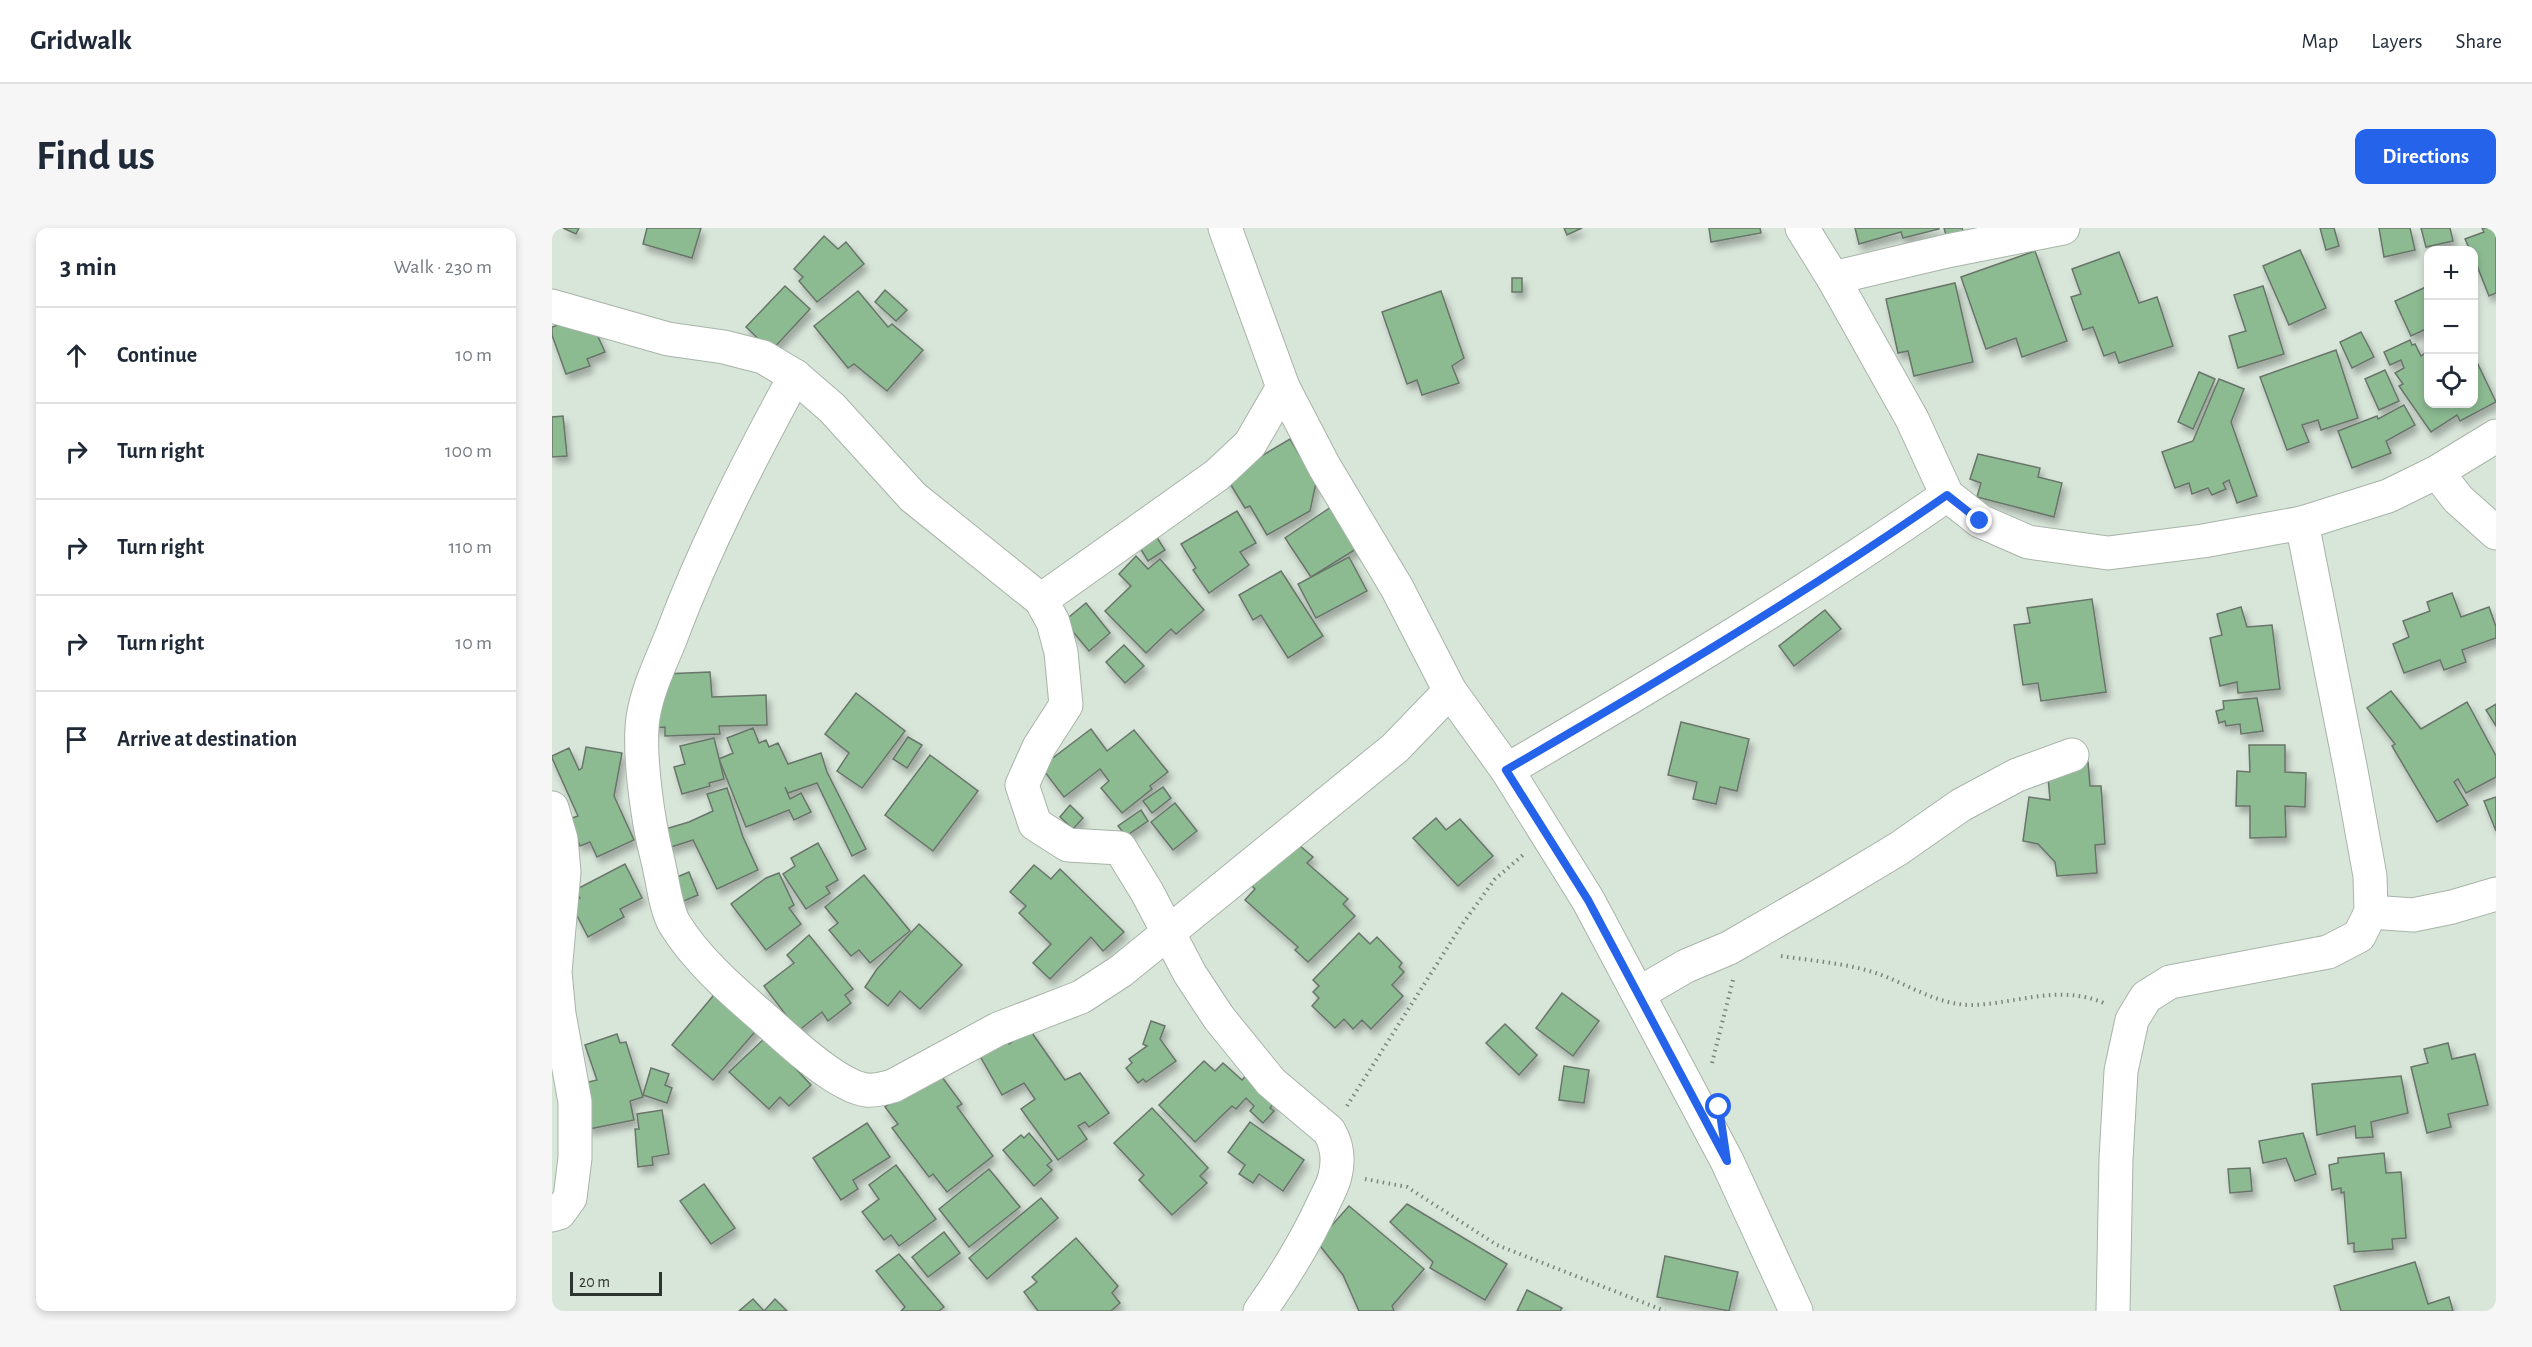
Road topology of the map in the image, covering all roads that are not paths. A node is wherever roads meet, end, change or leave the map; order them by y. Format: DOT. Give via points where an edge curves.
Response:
graph roads {
  1 [pos="1226,228"];
  2 [pos="1802,228"];
  3 [pos="2063,228"];
  4 [pos="1833,278"];
  5 [pos="552,306"];
  6 [pos="795,376"];
  7 [pos="1283,387"];
  8 [pos="2496,436"];
  9 [pos="2437,472"];
  10 [pos="1947,495"];
  11 [pos="2302,523"];
  12 [pos="2496,533"];
  13 [pos="1041,600"];
  14 [pos="1450,692"];
  15 [pos="2072,755"];
  16 [pos="1506,770"];
  17 [pos="552,808"];
  18 [pos="2496,894"];
  19 [pos="2371,912"];
  20 [pos="1168,932"];
  21 [pos="1638,994"];
  22 [pos="552,1215"];
  23 [pos="1260,1311"];
  24 [pos="1796,1311"];
  25 [pos="2113,1311"];
  1 -- 7 [label="street"];
  2 -- 4 [label="street"];
  3 -- 4 [label="street"];
  4 -- 10 [label="street" via="1912,419"];
  5 -- 6 [label="street" via="668,339 763,357"];
  6 -- 13 [label="street" via="832,408 913,497"];
  6 -- 20 [label="street" via="735,488 689,589 643,718 651,833 673,921 728,986 791,1043 843,1082 865,1090 893,1086 998,1029 1081,997 1121,971"];
  7 -- 13 [label="street" via="1250,444 1217,475"];
  7 -- 14 [label="street" via="1324,466 1397,588"];
  8 -- 9 [label="street"];
  9 -- 11 [label="street" via="2388,496"];
  9 -- 12 [label="street" via="2458,499"];
  10 -- 11 [label="street" via="1980,521 2028,542 2108,553"];
  10 -- 16 [label="street" via="1865,552 1665,678"];
  11 -- 19 [label="street" via="2370,876"];
  13 -- 20 [label="street" via="1053,622 1066,705 1039,747 1022,784 1035,824 1068,845 1120,848"];
  14 -- 16 [label="street"];
  14 -- 20 [label="street" via="1395,748"];
  15 -- 21 [label="street" via="2017,776 1960,805 1898,849 1745,944 1686,966"];
  16 -- 21 [label="street" via="1588,900"];
  17 -- 22 [label="street" via="561,839 564,872 555,972 575,1102 575,1158 570,1198 559,1213"];
  18 -- 19 [label="street" via="2413,915"];
  19 -- 25 [label="street" via="2360,936 2328,952 2170,982 2146,997 2132,1020 2121,1071"];
  20 -- 23 [label="street" via="1219,1018 1271,1082 1334,1143 1335,1178 1276,1289"];
  21 -- 24 [label="street" via="1727,1161"];
}
